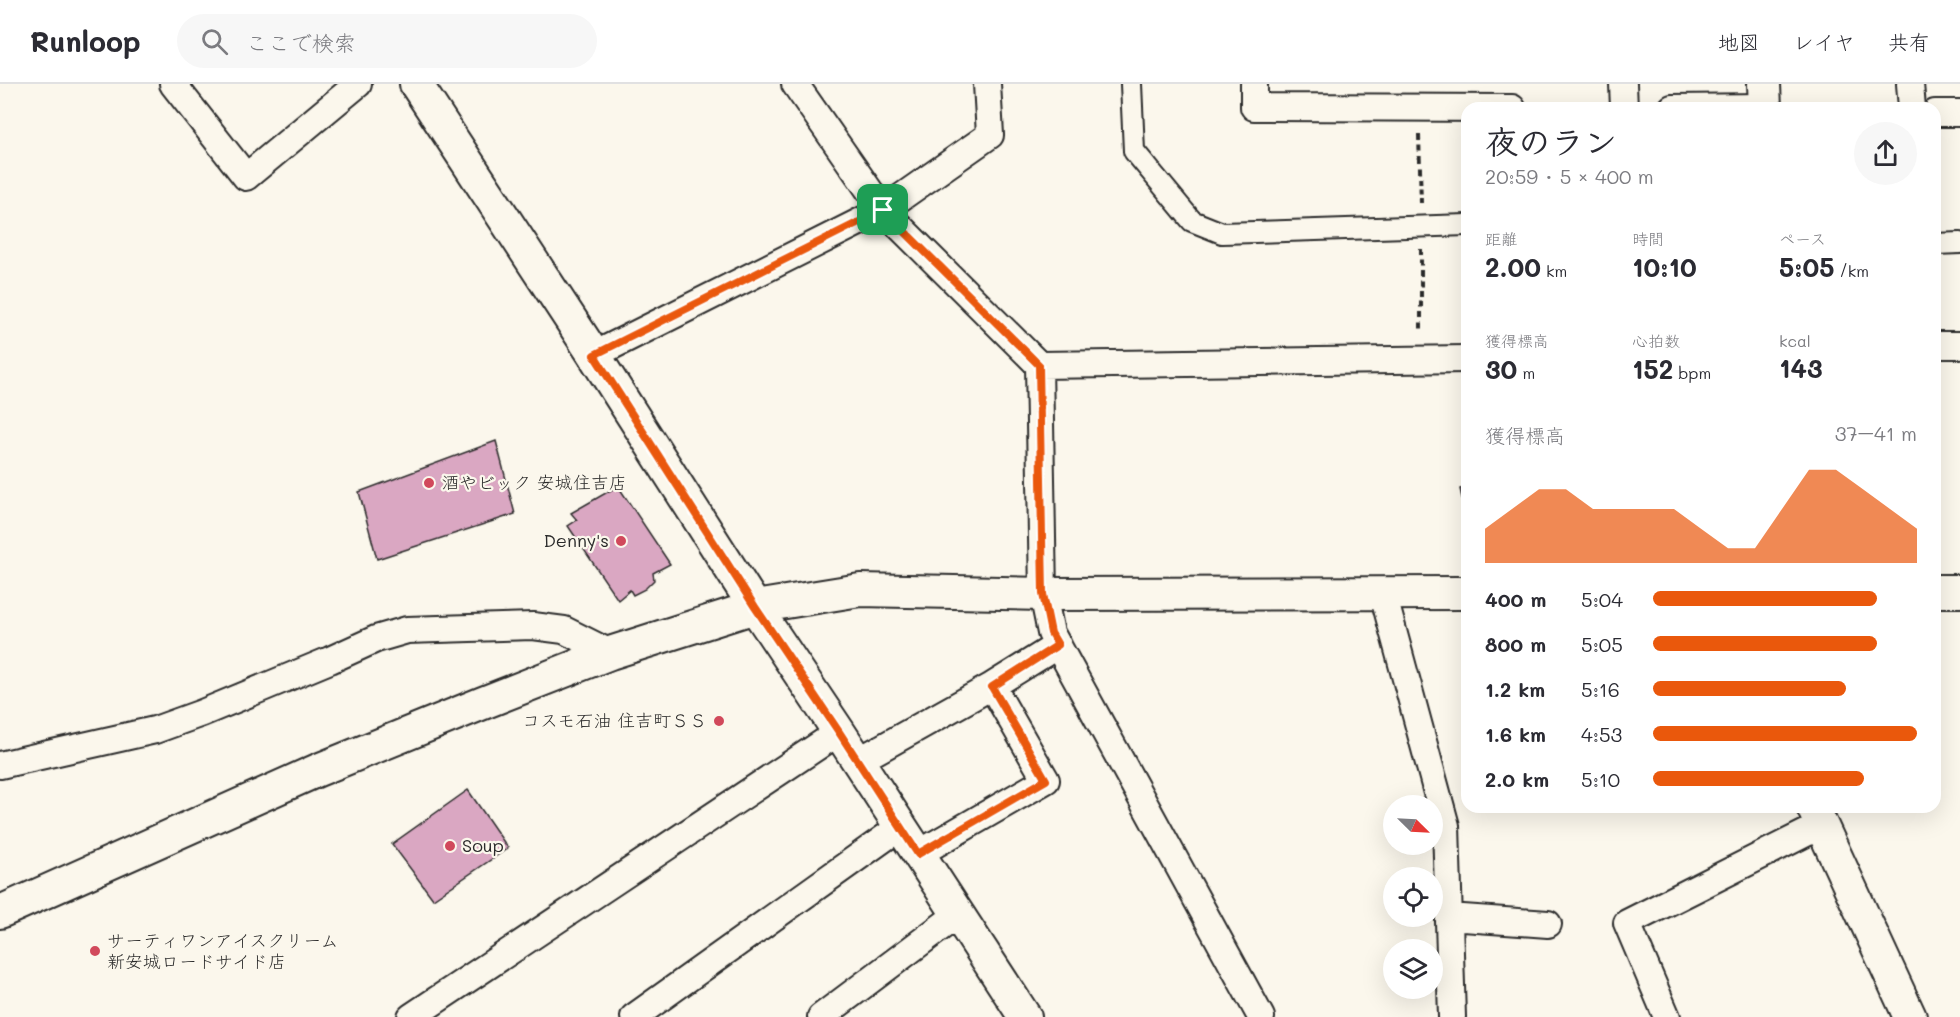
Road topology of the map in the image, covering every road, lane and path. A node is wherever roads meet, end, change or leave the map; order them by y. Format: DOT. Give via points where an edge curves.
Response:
graph roads {
  1 [pos="172,84"];
  2 [pos="358,84"];
  3 [pos="416,84"];
  4 [pos="795,84"];
  5 [pos="987,84"];
  6 [pos="1131,84"];
  7 [pos="1254,84"];
  8 [pos="1623,84"];
  9 [pos="1910,84"];
  10 [pos="1765,100"];
  11 [pos="1624,102"];
  12 [pos="1742,102"];
  13 [pos="1912,102"];
  14 [pos="1461,108"];
  15 [pos="1941,113"];
  16 [pos="1960,113"];
  17 [pos="883,210"];
  18 [pos="1461,225"];
  19 [pos="1960,243"];
  20 [pos="1941,244"];
  21 [pos="1941,345"];
  22 [pos="1960,345"];
  23 [pos="594,355"];
  24 [pos="1461,359"];
  25 [pos="1039,365"];
  26 [pos="1941,591"];
  27 [pos="1960,591"];
  28 [pos="1461,593"];
  29 [pos="1043,594"];
  30 [pos="1383,594"];
  31 [pos="755,607"];
  32 [pos="1058,645"];
  33 [pos="610,653"];
  34 [pos="992,687"];
  35 [pos="839,732"];
  36 [pos="858,761"];
  37 [pos="0,765"];
  38 [pos="1817,816"];
  39 [pos="900,827"];
  40 [pos="918,854"];
  41 [pos="0,912"];
  42 [pos="957,915"];
  43 [pos="1449,917"];
  44 [pos="1548,924"];
  45 [pos="411,1017"];
  46 [pos="634,1017"];
  47 [pos="821,1017"];
  48 [pos="1025,1017"];
  49 [pos="1261,1017"];
  50 [pos="1452,1017"];
  51 [pos="1667,1017"];
  52 [pos="1910,1017"];
  1 -- 2 [label="street" via="246,177"];
  3 -- 23 [label="street"];
  4 -- 17 [label="street"];
  5 -- 17 [label="street" via="990,135"];
  6 -- 18 [label="street" via="1134,152 1192,221 1222,234"];
  7 -- 14 [label="street" via="1254,107"];
  8 -- 11 [label="street"];
  9 -- 13 [label="street"];
  10 -- 12 [label="street"];
  15 -- 16 [label="street"];
  17 -- 23 [label="street"];
  17 -- 25 [label="street"];
  19 -- 20 [label="street"];
  21 -- 22 [label="street"];
  23 -- 31 [label="street"];
  24 -- 25 [label="street"];
  25 -- 29 [label="street"];
  26 -- 27 [label="street"];
  28 -- 30 [label="street"];
  29 -- 30 [label="street"];
  29 -- 31 [label="street" via="860,590"];
  29 -- 32 [label="street" via="1051,633"];
  30 -- 43 [label="street" via="1446,826"];
  31 -- 33 [label="street"];
  31 -- 35 [label="street"];
  32 -- 34 [label="street"];
  32 -- 49 [label="street"];
  33 -- 37 [label="street" via="564,630 533,626 407,630 376,639 155,730"];
  33 -- 41 [label="street" via="318,770"];
  34 -- 36 [label="street"];
  34 -- 40 [label="street" via="1046,780"];
  35 -- 36 [label="street"];
  35 -- 45 [label="street"];
  36 -- 39 [label="street"];
  38 -- 51 [label="street" via="1627,923"];
  38 -- 52 [label="street"];
  39 -- 40 [label="street"];
  39 -- 46 [label="street"];
  40 -- 42 [label="street"];
  42 -- 47 [label="street"];
  42 -- 48 [label="street"];
  43 -- 44 [label="street"];
  43 -- 50 [label="street"];
}
